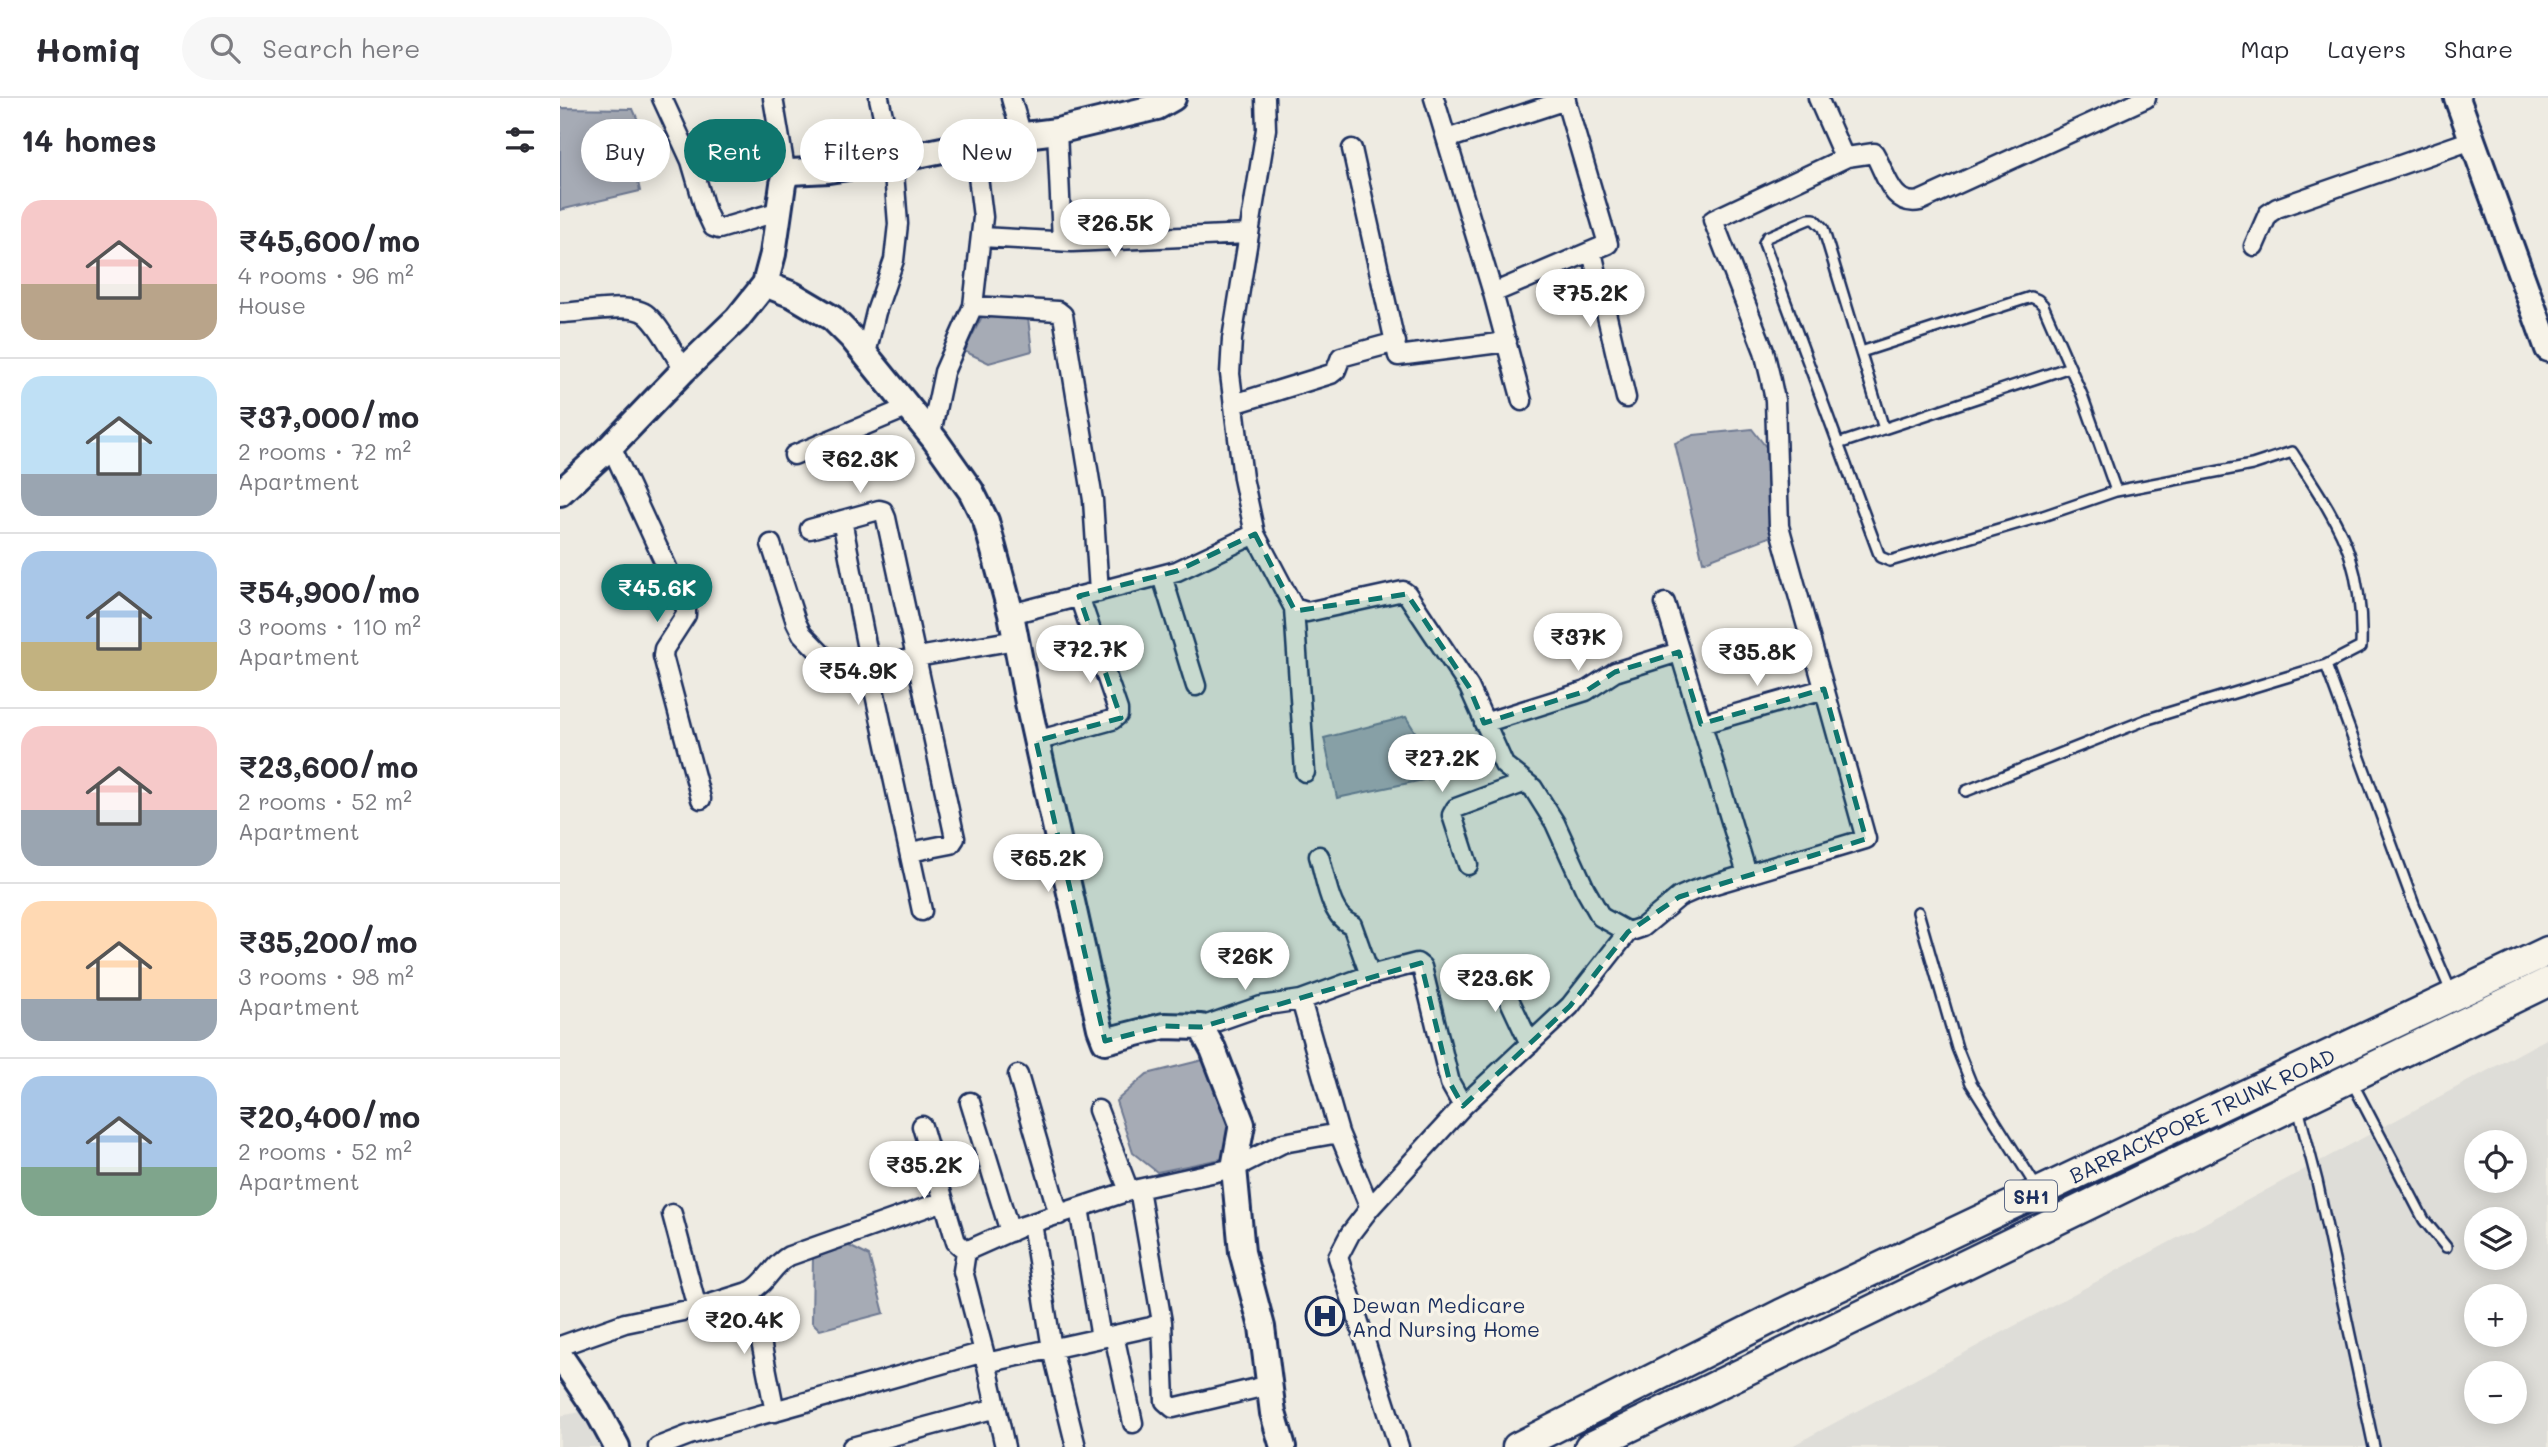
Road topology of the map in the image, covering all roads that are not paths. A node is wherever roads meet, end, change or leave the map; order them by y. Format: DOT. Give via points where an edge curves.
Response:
graph roads {
  1 [pos="662,98"];
  2 [pos="773,98"];
  3 [pos="879,98"];
  4 [pos="1011,98"];
  5 [pos="1173,98"];
  6 [pos="1265,98"];
  7 [pos="1434,98"];
  8 [pos="1818,98"];
  9 [pos="2146,98"];
  10 [pos="2457,98"];
  11 [pos="1565,99"];
  12 [pos="777,119"];
  13 [pos="884,119"];
  14 [pos="1017,119"];
  15 [pos="1057,131"];
  16 [pos="1037,134"];
  17 [pos="1447,139"];
  18 [pos="2472,140"];
  19 [pos="1352,149"];
  20 [pos="1847,157"];
  21 [pos="800,173"];
  22 [pos="786,175"];
  23 [pos="784,182"];
  24 [pos="894,182"];
  25 [pos="980,182"];
  26 [pos="780,211"];
  27 [pos="1248,234"];
  28 [pos="982,237"];
  29 [pos="1062,241"];
  30 [pos="2254,246"];
  31 [pos="1592,252"];
  32 [pos="765,284"];
  33 [pos="1493,293"];
  34 [pos="972,306"];
  35 [pos="560,313"];
  36 [pos="1395,342"];
  37 [pos="1507,342"];
  38 [pos="2548,349"];
  39 [pos="1861,352"];
  40 [pos="866,354"];
  41 [pos="2070,367"];
  42 [pos="684,370"];
  43 [pos="1626,398"];
  44 [pos="1522,401"];
  45 [pos="1234,404"];
  46 [pos="909,407"];
  47 [pos="1884,429"];
  48 [pos="931,434"];
  49 [pos="1838,444"];
  50 [pos="611,446"];
  51 [pos="794,455"];
  52 [pos="2116,491"];
  53 [pos="560,493"];
  54 [pos="842,520"];
  55 [pos="810,530"];
  56 [pos="1255,534"];
  57 [pos="771,544"];
  58 [pos="1162,576"];
  59 [pos="1099,592"];
  60 [pos="1079,596"];
  61 [pos="1665,603"];
  62 [pos="1294,608"];
  63 [pos="1011,614"];
  64 [pos="1016,640"];
  65 [pos="1679,652"];
  66 [pos="917,657"];
  67 [pos="2326,665"];
  68 [pos="871,670"];
  69 [pos="1196,686"];
  70 [pos="1824,689"];
  71 [pos="1483,723"];
  72 [pos="1701,724"];
  73 [pos="1036,741"];
  74 [pos="1305,772"];
  75 [pos="1523,783"];
  76 [pos="1966,791"];
  77 [pos="701,799"];
  78 [pos="910,852"];
  79 [pos="1319,856"];
  80 [pos="1468,865"];
  81 [pos="1747,874"];
  82 [pos="922,911"];
  83 [pos="1918,912"];
  84 [pos="1628,932"];
  85 [pos="2548,951"];
  86 [pos="1496,969"];
  87 [pos="1370,975"];
  88 [pos="2548,982"];
  89 [pos="2453,996"];
  90 [pos="1301,1000"];
  91 [pos="1201,1027"];
  92 [pos="1530,1044"];
  93 [pos="1018,1075"];
  94 [pos="2350,1078"];
  95 [pos="970,1102"];
  96 [pos="2297,1103"];
  97 [pos="1464,1107"];
  98 [pos="1098,1110"];
  99 [pos="922,1126"];
  100 [pos="1339,1133"];
  101 [pos="1234,1168"];
  102 [pos="1134,1190"];
  103 [pos="2039,1192"];
  104 [pos="944,1201"];
  105 [pos="1079,1208"];
  106 [pos="1370,1208"];
  107 [pos="672,1214"];
  108 [pos="1059,1215"];
  109 [pos="1032,1223"];
  110 [pos="1010,1232"];
  111 [pos="2446,1247"];
  112 [pos="966,1251"];
  113 [pos="751,1291"];
  114 [pos="697,1308"];
  115 [pos="1162,1322"];
  116 [pos="1108,1337"];
  117 [pos="560,1346"];
  118 [pos="1052,1349"];
  119 [pos="560,1356"];
  120 [pos="985,1358"];
  121 [pos="1270,1385"];
  122 [pos="996,1408"];
  123 [pos="775,1412"];
  124 [pos="1133,1423"];
  125 [pos="617,1447"];
  126 [pos="658,1447"];
  127 [pos="852,1447"];
  128 [pos="1005,1447"];
  129 [pos="1076,1447"];
  130 [pos="1283,1447"];
  131 [pos="1399,1447"];
  132 [pos="1517,1447"];
  133 [pos="1589,1447"];
  134 [pos="2374,1447"];
  1 -- 26 [label="street" via="691,161 713,227"];
  2 -- 12 [label="street"];
  3 -- 13 [label="street"];
  4 -- 14 [label="street"];
  5 -- 15 [label="street" via="1157,107"];
  6 -- 27 [label="street" via="1266,129"];
  7 -- 17 [label="street"];
  8 -- 20 [label="street"];
  9 -- 20 [label="street" via="1911,203 1897,197 1875,153"];
  10 -- 18 [label="street"];
  11 -- 17 [label="street"];
  11 -- 31 [label="street" via="1608,240 1606,246"];
  15 -- 16 [label="street"];
  15 -- 29 [label="street"];
  17 -- 33 [label="street"];
  18 -- 30 [label="street" via="2277,208 2268,214"];
  18 -- 38 [label="street"];
  19 -- 36 [label="street"];
  20 -- 70 [label="street" via="1713,220 1770,376 1775,400 1779,526"];
  21 -- 22 [label="street"];
  23 -- 26 [label="street"];
  24 -- 40 [label="street" via="894,260"];
  25 -- 28 [label="street"];
  26 -- 32 [label="street"];
  27 -- 29 [label="street"];
  27 -- 45 [label="street" via="1231,357"];
  28 -- 29 [label="street"];
  28 -- 34 [label="street"];
  31 -- 33 [label="street"];
  31 -- 43 [label="street"];
  32 -- 40 [label="street" via="832,318"];
  32 -- 42 [label="street" via="737,319"];
  33 -- 37 [label="street"];
  34 -- 48 [label="street" via="944,372"];
  34 -- 59 [label="street" via="1063,315 1093,500"];
  35 -- 42 [label="street" via="640,310 651,319"];
  36 -- 37 [label="street" via="1400,357"];
  36 -- 45 [label="street" via="1341,357 1331,374"];
  37 -- 44 [label="street"];
  39 -- 41 [label="lane" via="2031,297 2043,305"];
  39 -- 47 [label="lane"];
  39 -- 49 [label="lane" via="1819,223 1809,219 1767,237 1764,243"];
  40 -- 46 [label="street"];
  41 -- 47 [label="lane"];
  41 -- 52 [label="lane"];
  42 -- 50 [label="street"];
  45 -- 56 [label="street"];
  46 -- 48 [label="street"];
  46 -- 51 [label="street"];
  47 -- 49 [label="lane"];
  48 -- 63 [label="street" via="986,521"];
  49 -- 52 [label="lane" via="1880,557 1886,561"];
  50 -- 53 [label="street"];
  50 -- 77 [label="street" via="686,609 663,656"];
  52 -- 67 [label="lane" via="2252,465 2292,452 2350,555 2362,618 2361,648"];
  54 -- 55 [label="street"];
  54 -- 66 [label="street" via="883,511"];
  54 -- 68 [label="street"];
  56 -- 58 [label="street"];
  56 -- 62 [label="street"];
  57 -- 68 [label="street" via="802,634 841,674"];
  58 -- 59 [label="street"];
  58 -- 69 [label="street"];
  59 -- 60 [label="street"];
  60 -- 63 [label="street"];
  60 -- 73 [label="street" via="1118,715"];
  61 -- 65 [label="street"];
  62 -- 71 [label="street" via="1307,612 1405,592 1469,687"];
  62 -- 74 [label="street"];
  63 -- 64 [label="street"];
  64 -- 66 [label="street"];
  64 -- 73 [label="street"];
  65 -- 71 [label="street" via="1612,673 1586,691"];
  65 -- 72 [label="street"];
  66 -- 68 [label="street"];
  66 -- 78 [label="street" via="956,838 951,844"];
  67 -- 76 [label="lane" via="2148,719"];
  67 -- 89 [label="lane" via="2414,905"];
  68 -- 78 [label="street"];
  70 -- 72 [label="street"];
  70 -- 81 [label="street" via="1866,839"];
  71 -- 75 [label="street" via="1504,765"];
  72 -- 81 [label="street"];
  73 -- 91 [label="street" via="1105,1041 1164,1026"];
  75 -- 80 [label="street" via="1456,808 1452,815"];
  75 -- 84 [label="street" via="1533,788 1555,823 1601,917"];
  78 -- 82 [label="street"];
  79 -- 87 [label="street" via="1337,914 1352,925"];
  81 -- 84 [label="street" via="1679,897 1643,927"];
  83 -- 103 [label="lane" via="1971,1083"];
  84 -- 92 [label="street" via="1570,1006"];
  85 -- 89 [label="main road, BARRACKPORE TRUNK ROAD / SH1"];
  86 -- 92 [label="street"];
  87 -- 90 [label="street"];
  87 -- 97 [label="street" via="1417,963 1422,967 1450,1083"];
  88 -- 94 [label="main road, BARRACKPORE TRUNK ROAD / SH1"];
  89 -- 103 [label="main road, BARRACKPORE TRUNK ROAD / SH1"];
  90 -- 91 [label="street" via="1261,1006"];
  90 -- 100 [label="street"];
  91 -- 101 [label="street" via="1242,1124"];
  92 -- 97 [label="street"];
  93 -- 108 [label="street"];
  94 -- 96 [label="main road, BARRACKPORE TRUNK ROAD / SH1"];
  94 -- 111 [label="lane" via="2424,1220"];
  95 -- 110 [label="street"];
  96 -- 133 [label="main road, BARRACKPORE TRUNK ROAD / SH1"];
  96 -- 134 [label="lane"];
  97 -- 106 [label="street"];
  98 -- 102 [label="street"];
  99 -- 104 [label="street"];
  100 -- 101 [label="street" via="1283,1143"];
  100 -- 106 [label="street"];
  101 -- 102 [label="street"];
  101 -- 121 [label="street" via="1242,1252 1262,1327"];
  102 -- 105 [label="street"];
  102 -- 115 [label="street"];
  103 -- 132 [label="main road, BARRACKPORE TRUNK ROAD / SH1" via="1781,1314"];
  104 -- 112 [label="street" via="956,1242"];
  104 -- 113 [label="street" via="789,1256"];
  105 -- 108 [label="street"];
  105 -- 116 [label="street"];
  106 -- 131 [label="street" via="1338,1257"];
  107 -- 114 [label="street"];
  108 -- 109 [label="street"];
  109 -- 110 [label="street"];
  109 -- 118 [label="street"];
  110 -- 112 [label="street"];
  112 -- 120 [label="street" via="963,1271"];
  113 -- 114 [label="street"];
  113 -- 123 [label="street"];
  114 -- 117 [label="street" via="625,1323"];
  115 -- 116 [label="street"];
  115 -- 121 [label="street" via="1165,1402 1173,1408"];
  116 -- 118 [label="street"];
  116 -- 124 [label="street"];
  118 -- 120 [label="street"];
  118 -- 129 [label="street"];
  119 -- 125 [label="street"];
  120 -- 122 [label="street"];
  120 -- 123 [label="street"];
  121 -- 130 [label="street"];
  122 -- 127 [label="street"];
  122 -- 128 [label="street"];
  123 -- 126 [label="street"];
}
